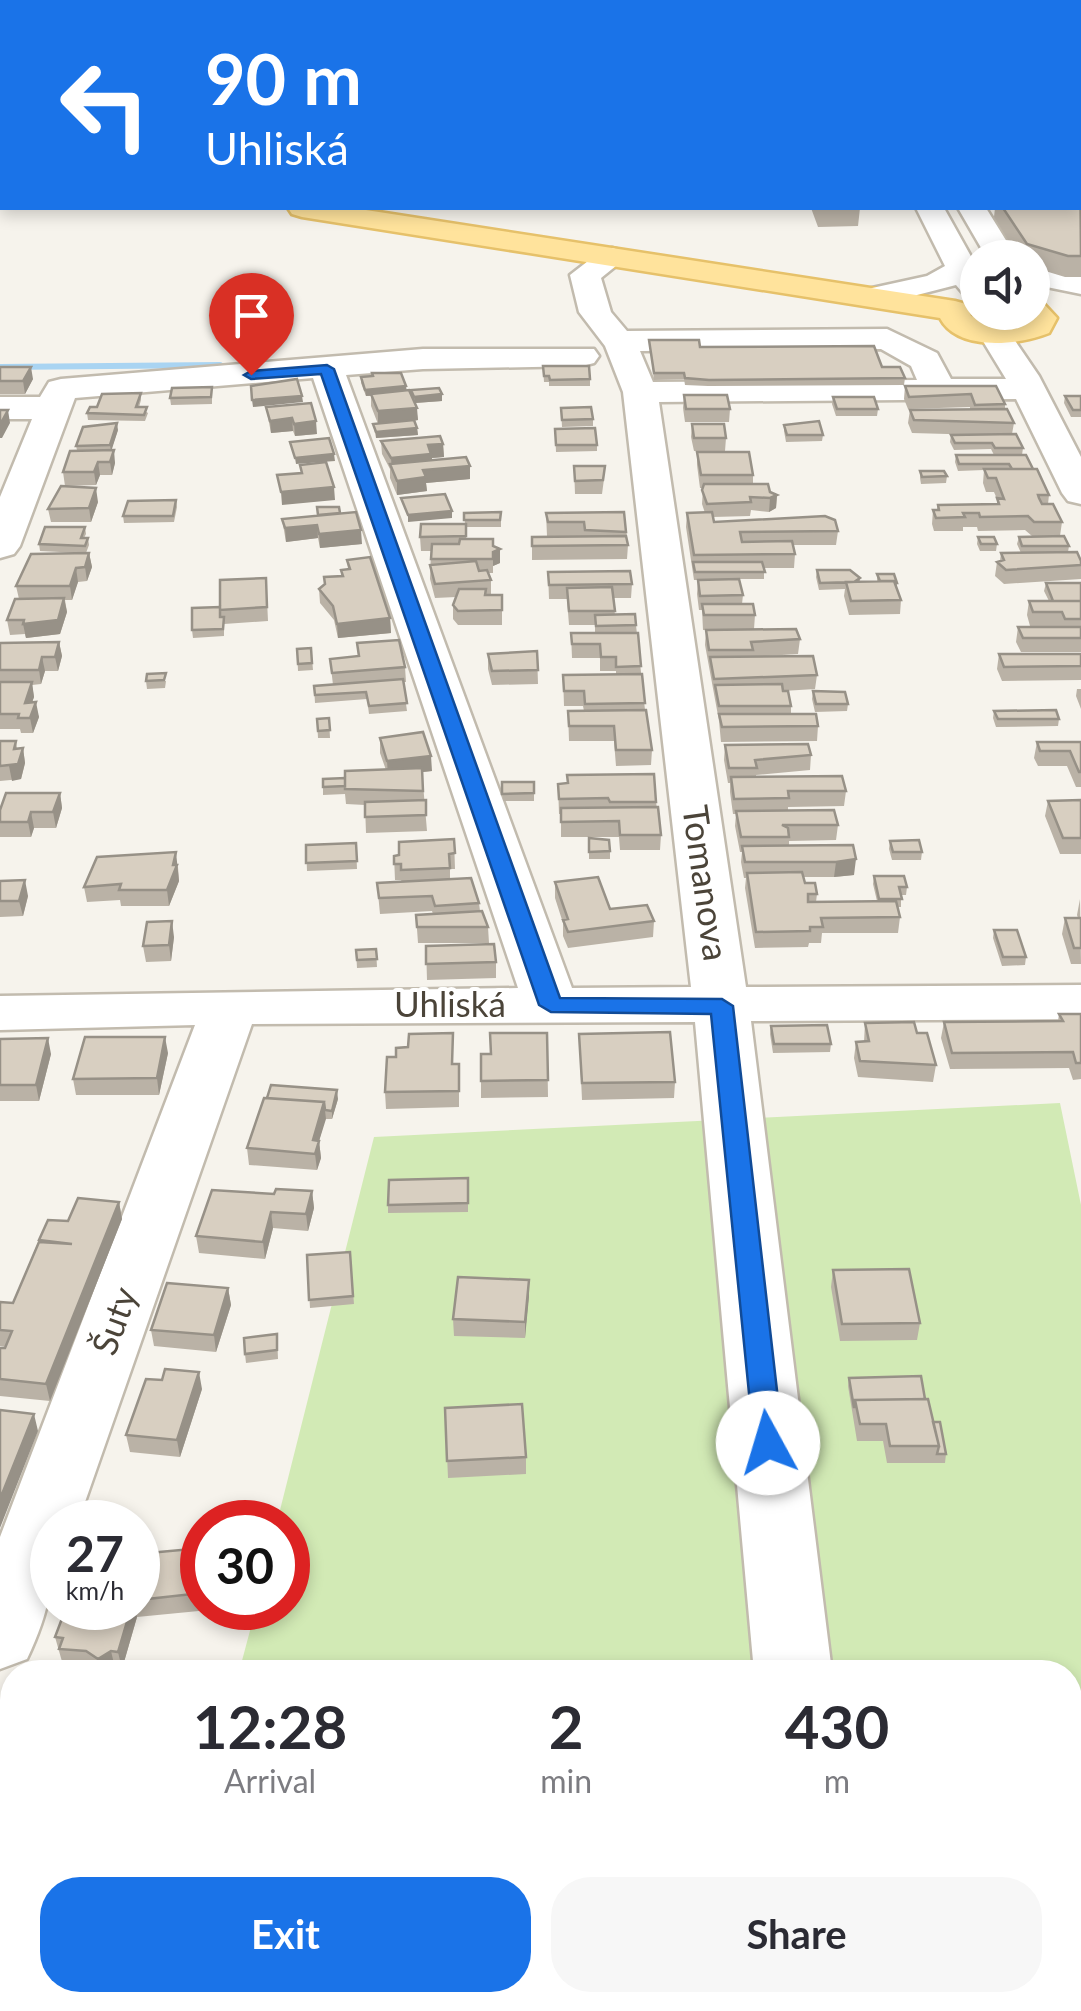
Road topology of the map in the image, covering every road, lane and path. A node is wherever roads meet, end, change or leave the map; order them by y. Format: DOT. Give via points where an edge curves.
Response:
graph roads {
  1 [pos="315,210"];
  2 [pos="931,210"];
  3 [pos="973,210"];
  4 [pos="991,240"];
  5 [pos="612,256"];
  6 [pos="960,273"];
  7 [pos="1050,279"];
  8 [pos="1081,285"];
  9 [pos="960,301"];
  10 [pos="1050,318"];
  11 [pos="1078,323"];
  12 [pos="991,330"];
  13 [pos="620,341"];
  14 [pos="582,356"];
  15 [pos="327,369"];
  16 [pos="1028,389"];
  17 [pos="939,390"];
  18 [pos="640,392"];
  19 [pos="0,408"];
  20 [pos="54,408"];
  21 [pos="1081,493"];
  22 [pos="9,498"];
  23 [pos="0,546"];
  24 [pos="1081,1002"];
  25 [pos="551,1005"];
  26 [pos="230,1006"];
  27 [pos="722,1006"];
  28 [pos="0,1013"];
  29 [pos="0,1636"];
  30 [pos="792,1660"];
  1 -- 5 [label="main road"];
  2 -- 6 [label="street"];
  3 -- 4 [label="street"];
  5 -- 9 [label="main road" via="874,298"];
  5 -- 13 [label="street, Tomanova" via="585,275 590,303 608,334"];
  7 -- 8 [label="street"];
  10 -- 11 [label="main road"];
  12 -- 16 [label="street"];
  13 -- 17 [label="street" via="886,339 924,360"];
  13 -- 18 [label="street, Tomanova"];
  14 -- 15 [label="street"];
  15 -- 20 [label="street" via="61,390"];
  15 -- 25 [label="street"];
  16 -- 17 [label="street"];
  16 -- 21 [label="street"];
  17 -- 18 [label="street"];
  18 -- 27 [label="street, Tomanova"];
  19 -- 20 [label="street"];
  20 -- 22 [label="street"];
  22 -- 23 [label="street"];
  24 -- 27 [label="street, Uhliská"];
  25 -- 26 [label="street, Uhliská"];
  25 -- 27 [label="street, Uhliská"];
  26 -- 28 [label="street, Uhliská"];
  26 -- 29 [label="street, Šuty"];
  27 -- 30 [label="street, Tomanova"];
}
